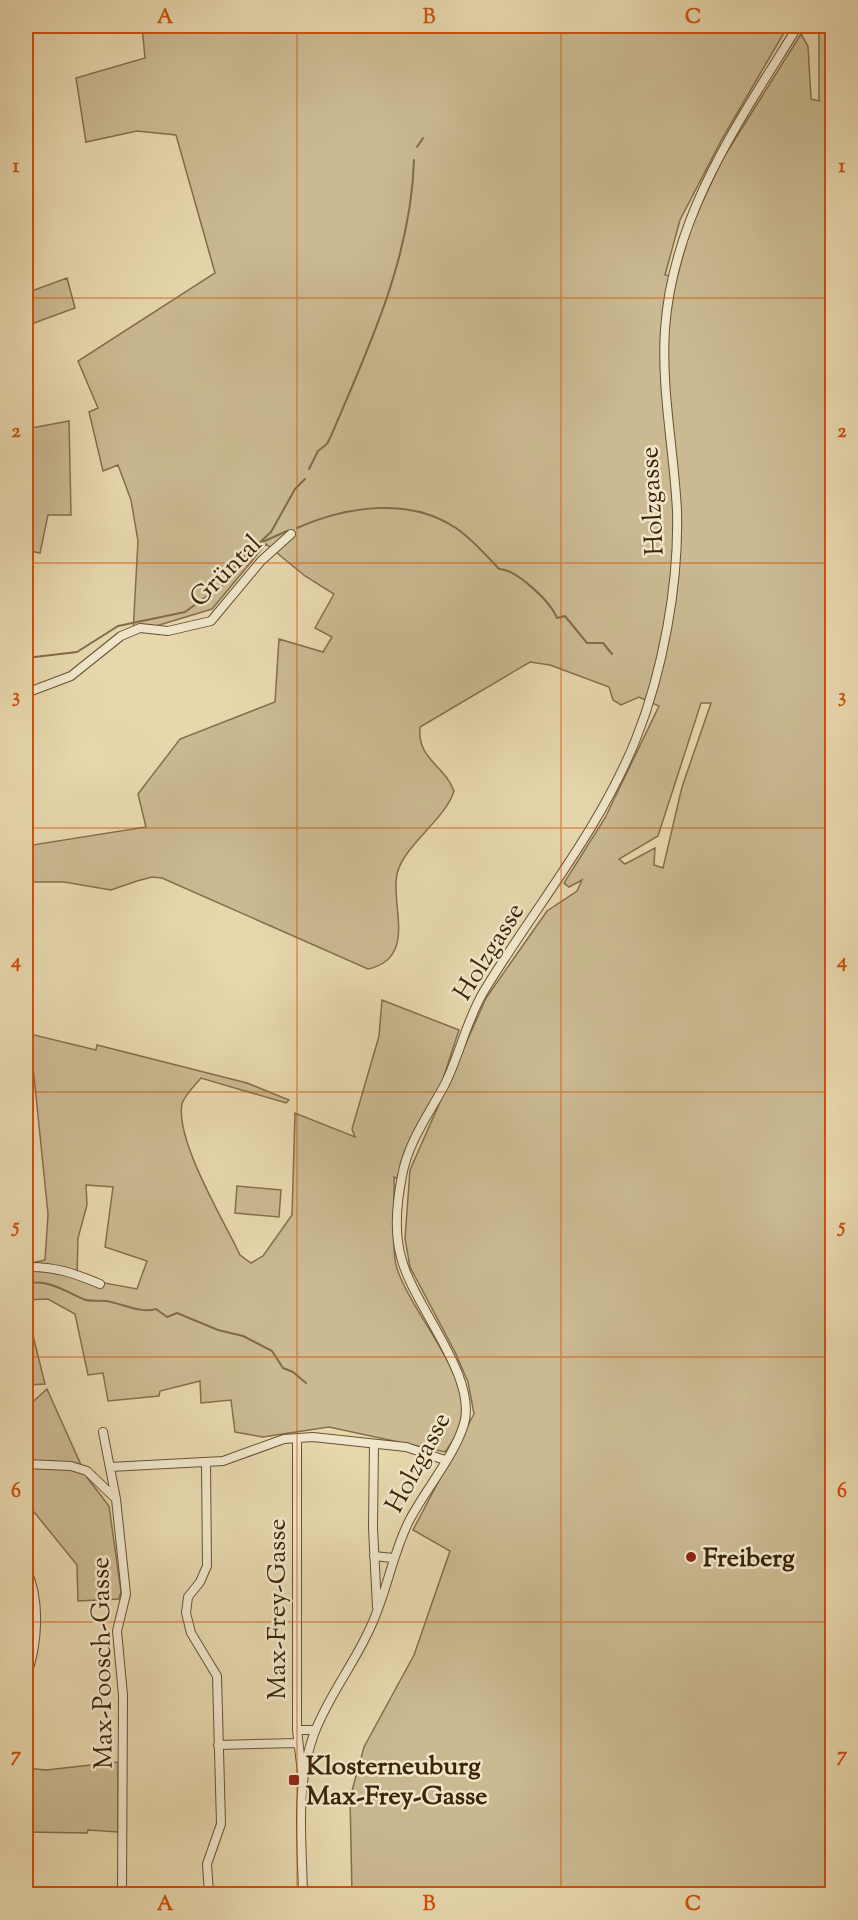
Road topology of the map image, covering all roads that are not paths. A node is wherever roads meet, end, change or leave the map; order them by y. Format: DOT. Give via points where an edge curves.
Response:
graph roads {
  1 [pos="798,26"];
  2 [pos="291,534"];
  3 [pos="26,693"];
  4 [pos="26,1267"];
  5 [pos="100,1284"];
  6 [pos="102,1432"];
  7 [pos="297,1438"];
  8 [pos="374,1444"];
  9 [pos="445,1460"];
  10 [pos="206,1462"];
  11 [pos="26,1464"];
  12 [pos="110,1467"];
  13 [pos="116,1499"];
  14 [pos="374,1556"];
  15 [pos="393,1558"];
  16 [pos="26,1569"];
  17 [pos="378,1609"];
  18 [pos="26,1677"];
  19 [pos="297,1730"];
  20 [pos="315,1731"];
  21 [pos="298,1743"];
  22 [pos="219,1745"];
  23 [pos="302,1780"];
  24 [pos="122,1894"];
  25 [pos="209,1894"];
  26 [pos="303,1894"];
  1 -- 9 [label="street, Holzgasse" via="702,187 675,269 665,326 664,388 677,512 675,575 657,676 636,738 589,831 472,1013 450,1073 402,1174 399,1252 411,1284 458,1372 466,1397 464,1426"];
  2 -- 3 [label="street, Grüntal" via="261,561 211,621 168,631 140,628 121,636 71,676"];
  4 -- 5 [label="street" via="71,1271"];
  6 -- 12 [label="street, Max-Poosch-Gasse"];
  7 -- 8 [label="street"];
  7 -- 10 [label="street" via="274,1442 223,1461"];
  7 -- 19 [label="street, Max-Frey-Gasse"];
  8 -- 9 [label="street" via="416,1449"];
  8 -- 14 [label="street"];
  9 -- 15 [label="street, Holzgasse"];
  10 -- 12 [label="street"];
  10 -- 22 [label="street" via="207,1566 188,1598 186,1613 191,1633 217,1676"];
  11 -- 13 [label="street" via="71,1466 87,1472"];
  12 -- 13 [label="street, Max-Poosch-Gasse"];
  13 -- 24 [label="street, Max-Poosch-Gasse" via="126,1594 117,1631 123,1695"];
  14 -- 15 [label="street"];
  14 -- 17 [label="street"];
  15 -- 17 [label="street, Holzgasse"];
  16 -- 18 [label="street" via="31,1581 35,1636 34,1657"];
  17 -- 20 [label="street, Holzgasse"];
  19 -- 20 [label="street"];
  19 -- 21 [label="street, Max-Frey-Gasse"];
  20 -- 23 [label="street, Holzgasse"];
  21 -- 22 [label="street"];
  21 -- 23 [label="street, Max-Frey-Gasse"];
  22 -- 25 [label="street" via="221,1824 207,1864"];
  23 -- 26 [label="street, Holzgasse"];
}
